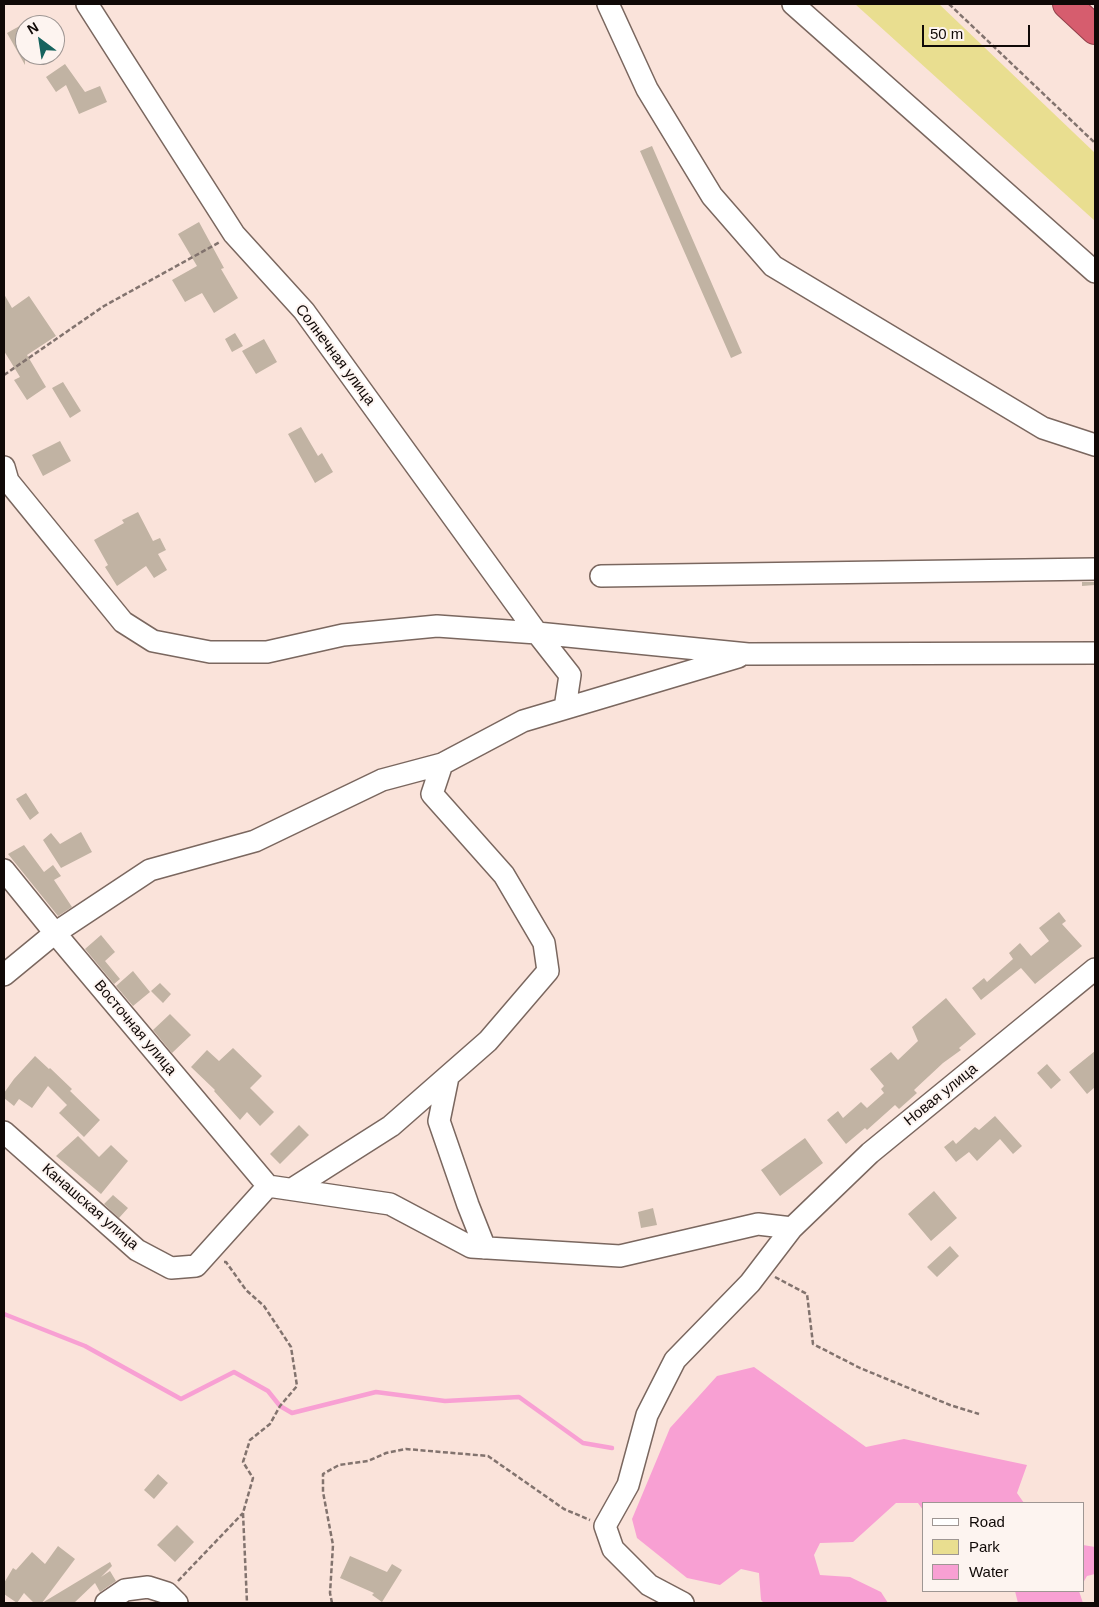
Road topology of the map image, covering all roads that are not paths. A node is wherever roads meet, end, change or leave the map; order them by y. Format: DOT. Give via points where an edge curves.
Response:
graph roads {
  1 [pos="87,4"];
  2 [pos="608,4"];
  3 [pos="793,4"];
  4 [pos="1067,4"];
  5 [pos="1095,30"];
  6 [pos="1095,272"];
  7 [pos="1095,445"];
  8 [pos="5,475"];
  9 [pos="1095,569"];
  10 [pos="601,576"];
  11 [pos="537,633"];
  12 [pos="1095,653"];
  13 [pos="748,654"];
  14 [pos="564,708"];
  15 [pos="442,764"];
  16 [pos="4,870"];
  17 [pos="55,933"];
  18 [pos="1095,969"];
  19 [pos="4,975"];
  20 [pos="448,1077"];
  21 [pos="4,1132"];
  22 [pos="268,1186"];
  23 [pos="292,1189"];
  24 [pos="792,1228"];
  25 [pos="485,1248"];
  26 [pos="172,1598"];
  27 [pos="106,1603"];
  28 [pos="683,1603"];
  1 -- 11 [label="street, Солнечная улица" via="234,234 304,311"];
  2 -- 7 [label="street" via="648,89 712,196 774,266 1043,428"];
  3 -- 6 [label="street"];
  4 -- 5 [label="highway"];
  8 -- 11 [label="street" via="123,622 153,640 210,652 267,652 343,635 437,626"];
  9 -- 10 [label="street"];
  11 -- 13 [label="street"];
  11 -- 14 [label="street, Солнечная улица" via="570,675"];
  12 -- 13 [label="street"];
  13 -- 14 [label="street"];
  14 -- 15 [label="street" via="523,721"];
  15 -- 17 [label="street" via="382,780 255,841 150,870"];
  15 -- 20 [label="street" via="432,794 504,875 544,943 548,971 488,1041"];
  16 -- 17 [label="street, Восточная улица"];
  17 -- 19 [label="street"];
  17 -- 22 [label="street, Восточная улица"];
  18 -- 24 [label="street, Новая улица" via="870,1153"];
  20 -- 23 [label="street" via="391,1126"];
  20 -- 25 [label="street" via="439,1121"];
  21 -- 22 [label="street, Канашская улица" via="138,1250 171,1268 196,1266"];
  22 -- 23 [label="street"];
  23 -- 25 [label="street" via="390,1204 470,1247"];
  24 -- 25 [label="street" via="758,1224 620,1256"];
  24 -- 28 [label="street, Новая улица" via="750,1283 675,1360 647,1415 628,1485 605,1526 613,1550 649,1584"];
  26 -- 27 [label="street" via="148,1587 125,1590"];
}
